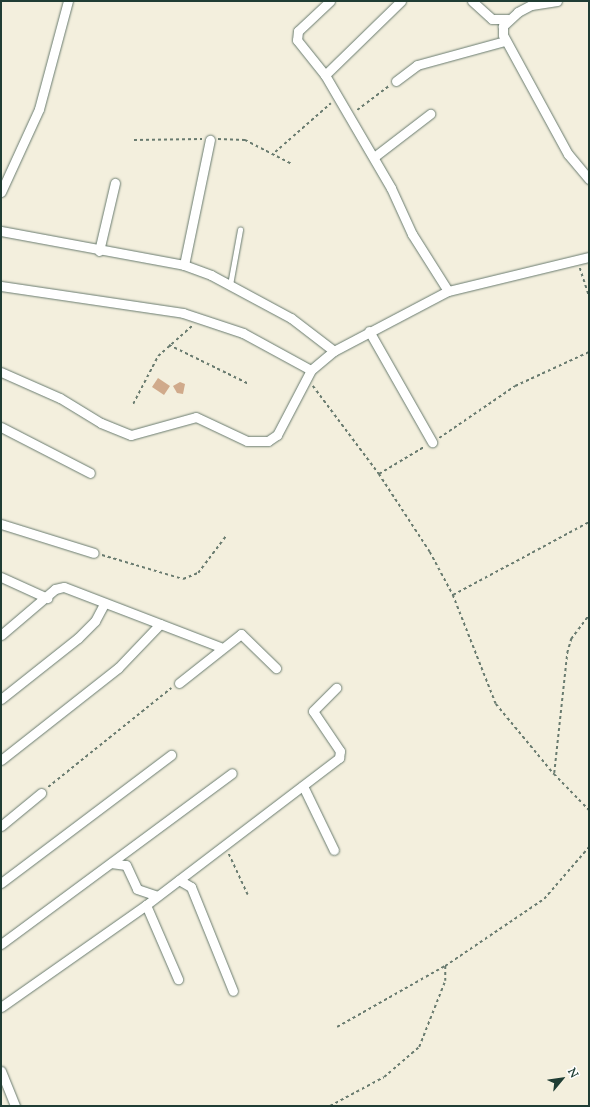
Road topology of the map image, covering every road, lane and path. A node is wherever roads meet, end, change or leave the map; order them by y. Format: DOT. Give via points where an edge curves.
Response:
graph roads {
  1 [pos="68,1"];
  2 [pos="330,1"];
  3 [pos="401,1"];
  4 [pos="472,1"];
  5 [pos="557,1"];
  6 [pos="508,19"];
  7 [pos="505,41"];
  8 [pos="325,75"];
  9 [pos="396,81"];
  10 [pos="338,97"];
  11 [pos="430,114"];
  12 [pos="349,116"];
  13 [pos="210,140"];
  14 [pos="274,152"];
  15 [pos="374,157"];
  16 [pos="589,179"];
  17 [pos="116,183"];
  18 [pos="1,192"];
  19 [pos="240,230"];
  20 [pos="1,231"];
  21 [pos="99,251"];
  22 [pos="589,257"];
  23 [pos="577,260"];
  24 [pos="184,266"];
  25 [pos="230,285"];
  26 [pos="1,286"];
  27 [pos="448,291"];
  28 [pos="589,295"];
  29 [pos="198,319"];
  30 [pos="369,331"];
  31 [pos="169,345"];
  32 [pos="334,351"];
  33 [pos="589,352"];
  34 [pos="311,370"];
  35 [pos="1,372"];
  36 [pos="308,380"];
  37 [pos="248,384"];
  38 [pos="133,404"];
  39 [pos="1,427"];
  40 [pos="432,442"];
  41 [pos="90,472"];
  42 [pos="379,474"];
  43 [pos="589,522"];
  44 [pos="1,524"];
  45 [pos="226,536"];
  46 [pos="94,553"];
  47 [pos="1,578"];
  48 [pos="453,595"];
  49 [pos="47,598"];
  50 [pos="104,604"];
  51 [pos="589,615"];
  52 [pos="160,624"];
  53 [pos="1,635"];
  54 [pos="220,647"];
  55 [pos="276,668"];
  56 [pos="179,683"];
  57 [pos="336,688"];
  58 [pos="1,699"];
  59 [pos="171,755"];
  60 [pos="1,760"];
  61 [pos="232,773"];
  62 [pos="554,774"];
  63 [pos="303,786"];
  64 [pos="41,793"];
  65 [pos="589,810"];
  66 [pos="1,826"];
  67 [pos="589,847"];
  68 [pos="221,848"];
  69 [pos="334,850"];
  70 [pos="111,863"];
  71 [pos="179,880"];
  72 [pos="1,883"];
  73 [pos="248,895"];
  74 [pos="157,896"];
  75 [pos="146,905"];
  76 [pos="1,944"];
  77 [pos="445,966"];
  78 [pos="178,979"];
  79 [pos="233,991"];
  80 [pos="1,1007"];
  81 [pos="337,1027"];
  82 [pos="1,1071"];
  83 [pos="15,1106"];
  84 [pos="330,1106"];
  1 -- 18 [label="street" via="39,110"];
  2 -- 8 [label="street" via="296,35"];
  3 -- 8 [label="street"];
  4 -- 6 [label="street" via="492,19"];
  5 -- 6 [label="street" via="531,5"];
  6 -- 7 [label="street" via="503,26"];
  7 -- 9 [label="street" via="417,65"];
  7 -- 16 [label="street" via="568,154"];
  8 -- 10 [label="street"];
  9 -- 12 [label="path"];
  10 -- 12 [label="street"];
  10 -- 14 [label="path"];
  11 -- 15 [label="street"];
  12 -- 15 [label="street"];
  13 -- 24 [label="street"];
  15 -- 27 [label="street" via="412,234"];
  17 -- 21 [label="street"];
  19 -- 25 [label="lane"];
  20 -- 21 [label="street"];
  21 -- 24 [label="street"];
  22 -- 23 [label="street"];
  23 -- 27 [label="street"];
  23 -- 28 [label="path"];
  24 -- 25 [label="street"];
  25 -- 32 [label="street" via="306,328"];
  26 -- 29 [label="street" via="183,313"];
  27 -- 30 [label="street"];
  29 -- 31 [label="path" via="188,332"];
  29 -- 34 [label="street" via="243,333"];
  30 -- 32 [label="street"];
  30 -- 40 [label="street"];
  31 -- 37 [label="path"];
  31 -- 38 [label="path" via="149,369"];
  32 -- 34 [label="street"];
  33 -- 40 [label="path" via="515,386"];
  34 -- 36 [label="street"];
  35 -- 36 [label="street" via="131,435 196,417 258,443 276,435"];
  36 -- 42 [label="path"];
  39 -- 41 [label="street"];
  40 -- 42 [label="path"];
  42 -- 48 [label="path"];
  43 -- 48 [label="path"];
  44 -- 46 [label="street"];
  45 -- 46 [label="path" via="198,573 183,579"];
  47 -- 49 [label="street"];
  48 -- 62 [label="path" via="488,691 509,722"];
  49 -- 50 [label="street" via="55,589 64,587"];
  49 -- 53 [label="street"];
  50 -- 52 [label="street"];
  50 -- 58 [label="street" via="95,621 78,638"];
  51 -- 62 [label="path" via="571,639 567,653"];
  52 -- 54 [label="street"];
  52 -- 60 [label="street" via="143,645 106,678"];
  54 -- 55 [label="street" via="241,634"];
  54 -- 56 [label="street" via="213,657"];
  56 -- 64 [label="path"];
  57 -- 63 [label="street" via="313,711 340,756"];
  59 -- 72 [label="street"];
  61 -- 70 [label="street"];
  62 -- 65 [label="path"];
  63 -- 68 [label="street"];
  63 -- 69 [label="street"];
  64 -- 66 [label="street"];
  67 -- 77 [label="path" via="544,899"];
  68 -- 71 [label="street"];
  68 -- 73 [label="path" via="231,857"];
  70 -- 74 [label="street" via="126,866 137,889"];
  70 -- 76 [label="street"];
  71 -- 74 [label="street"];
  71 -- 79 [label="street" via="186,881 198,901"];
  74 -- 75 [label="street"];
  75 -- 78 [label="street"];
  75 -- 80 [label="street"];
  77 -- 81 [label="path"];
  77 -- 84 [label="path" via="445,981 419,1047 384,1077"];
  82 -- 83 [label="street"];
}
